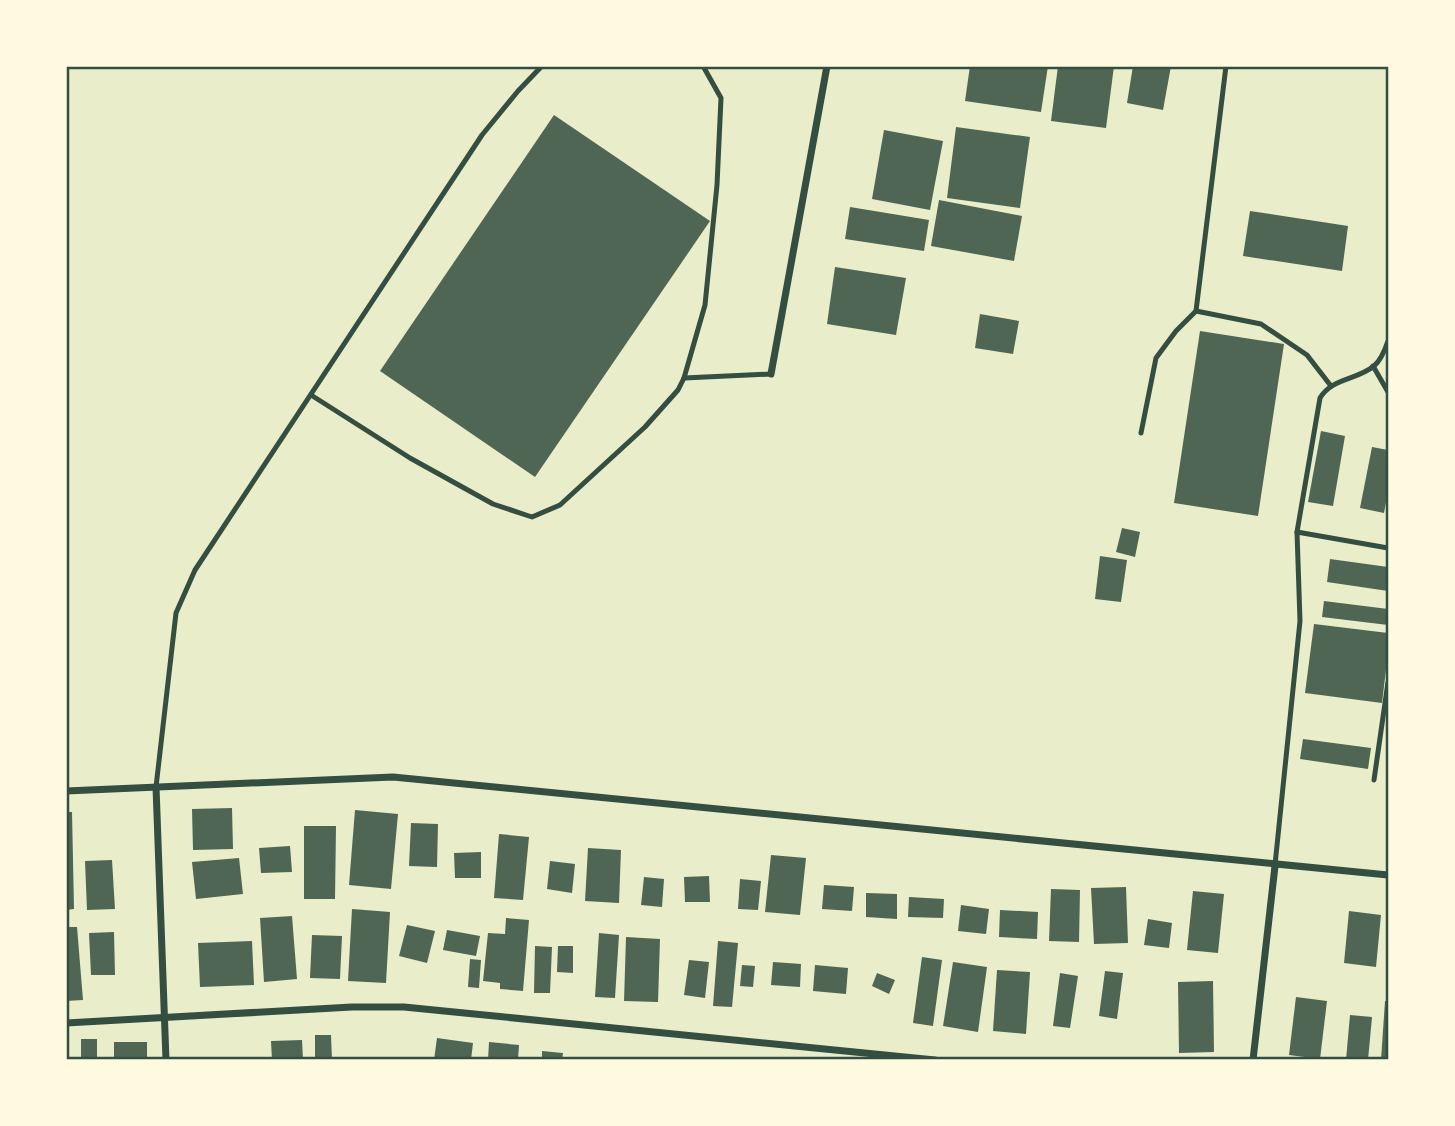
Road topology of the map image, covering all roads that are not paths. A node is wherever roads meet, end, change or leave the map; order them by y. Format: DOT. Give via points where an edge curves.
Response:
graph roads {
  1 [pos="542,66"];
  2 [pos="703,66"];
  3 [pos="827,66"];
  4 [pos="1226,66"];
  5 [pos="1196,311"];
  6 [pos="1388,341"];
  7 [pos="1374,366"];
  8 [pos="771,374"];
  9 [pos="684,378"];
  10 [pos="1331,386"];
  11 [pos="1388,392"];
  12 [pos="310,395"];
  13 [pos="1141,433"];
  14 [pos="1297,532"];
  15 [pos="1388,548"];
  16 [pos="1388,682"];
  17 [pos="1374,780"];
  18 [pos="156,787"];
  19 [pos="66,791"];
  20 [pos="1275,866"];
  21 [pos="1388,875"];
  22 [pos="163,1018"];
  23 [pos="66,1023"];
  24 [pos="833,1055"];
  25 [pos="166,1059"];
  26 [pos="935,1059"];
  27 [pos="1253,1059"];
  1 -- 12 [label="lane" via="482,135"];
  2 -- 9 [label="lane" via="721,98 717,185 705,305"];
  3 -- 8 [label="street"];
  4 -- 5 [label="lane"];
  5 -- 10 [label="lane" via="1261,324 1307,355"];
  5 -- 13 [label="lane" via="1156,358"];
  6 -- 7 [label="lane"];
  7 -- 10 [label="lane"];
  7 -- 11 [label="lane"];
  8 -- 9 [label="lane"];
  9 -- 12 [label="lane" via="636,436 560,505 532,517 493,504"];
  10 -- 14 [label="lane" via="1320,398"];
  12 -- 18 [label="lane" via="195,570 181,599"];
  14 -- 15 [label="lane"];
  14 -- 20 [label="lane" via="1300,621"];
  16 -- 17 [label="lane"];
  18 -- 19 [label="street"];
  18 -- 20 [label="street" via="372,776 418,778"];
  18 -- 22 [label="street"];
  20 -- 21 [label="street"];
  20 -- 27 [label="street"];
  22 -- 23 [label="street"];
  22 -- 24 [label="street" via="404,1007"];
  22 -- 25 [label="street"];
  24 -- 26 [label="street"];
}
